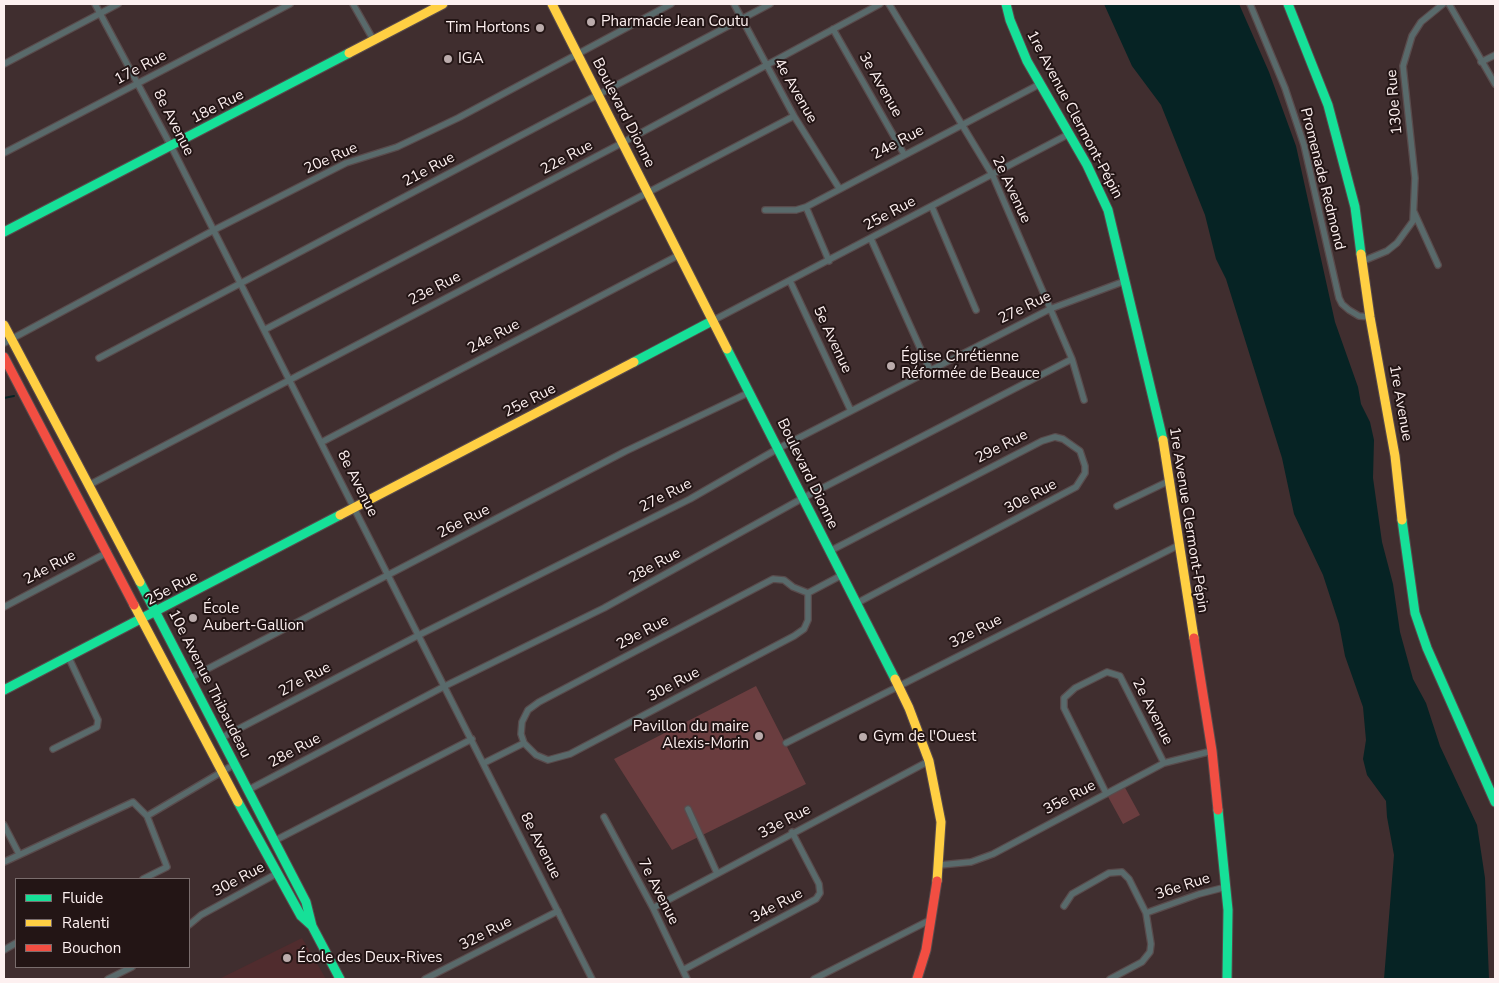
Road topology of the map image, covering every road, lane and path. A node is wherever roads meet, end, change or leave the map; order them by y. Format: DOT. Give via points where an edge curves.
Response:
graph roads {
  1 [pos="95,4"];
  2 [pos="118,4"];
  3 [pos="290,4"];
  4 [pos="353,4"];
  5 [pos="443,4"];
  6 [pos="552,4"];
  7 [pos="670,4"];
  8 [pos="734,4"];
  9 [pos="770,4"];
  10 [pos="880,4"];
  11 [pos="889,4"];
  12 [pos="1006,4"];
  13 [pos="1250,4"];
  14 [pos="1288,4"];
  15 [pos="1443,4"];
  16 [pos="1449,4"];
  17 [pos="100,14"];
  18 [pos="742,19"];
  19 [pos="833,29"];
  20 [pos="374,41"];
  21 [pos="576,53"];
  22 [pos="1495,55"];
  23 [pos="1481,62"];
  24 [pos="4,64"];
  25 [pos="766,65"];
  26 [pos="139,84"];
  27 [pos="1040,84"];
  28 [pos="1495,84"];
  29 [pos="599,94"];
  30 [pos="794,116"];
  31 [pos="963,123"];
  32 [pos="1069,134"];
  33 [pos="622,143"];
  34 [pos="171,146"];
  35 [pos="4,153"];
  36 [pos="904,154"];
  37 [pos="993,176"];
  38 [pos="839,188"];
  39 [pos="647,193"];
  40 [pos="806,207"];
  41 [pos="932,207"];
  42 [pos="765,210"];
  43 [pos="1414,212"];
  44 [pos="214,230"];
  45 [pos="4,232"];
  46 [pos="871,239"];
  47 [pos="679,255"];
  48 [pos="829,261"];
  49 [pos="1363,261"];
  50 [pos="1438,265"];
  51 [pos="790,281"];
  52 [pos="1125,281"];
  53 [pos="241,284"];
  54 [pos="1050,309"];
  55 [pos="976,310"];
  56 [pos="1370,317"];
  57 [pos="712,322"];
  58 [pos="4,325"];
  59 [pos="264,330"];
  60 [pos="7,341"];
  61 [pos="4,357"];
  62 [pos="99,358"];
  63 [pos="1072,359"];
  64 [pos="930,370"];
  65 [pos="289,379"];
  66 [pos="750,392"];
  67 [pos="1084,400"];
  68 [pos="851,411"];
  69 [pos="322,442"];
  70 [pos="779,448"];
  71 [pos="1080,451"];
  72 [pos="1171,480"];
  73 [pos="89,485"];
  74 [pos="804,498"];
  75 [pos="1116,506"];
  76 [pos="355,508"];
  77 [pos="1178,545"];
  78 [pos="830,551"];
  79 [pos="108,552"];
  80 [pos="389,575"];
  81 [pos="842,575"];
  82 [pos="808,593"];
  83 [pos="857,603"];
  84 [pos="4,607"];
  85 [pos="156,612"];
  86 [pos="144,619"];
  87 [pos="419,635"];
  88 [pos="68,656"];
  89 [pos="190,678"];
  90 [pos="897,685"];
  91 [pos="445,686"];
  92 [pos="4,690"];
  93 [pos="221,738"];
  94 [pos="472,739"];
  95 [pos="524,743"];
  96 [pos="786,743"];
  97 [pos="53,750"];
  98 [pos="1212,751"];
  99 [pos="929,761"];
  100 [pos="484,763"];
  101 [pos="1164,763"];
  102 [pos="235,764"];
  103 [pos="223,771"];
  104 [pos="248,790"];
  105 [pos="1106,793"];
  106 [pos="1495,802"];
  107 [pos="688,809"];
  108 [pos="147,816"];
  109 [pos="604,817"];
  110 [pos="4,825"];
  111 [pos="792,832"];
  112 [pos="274,841"];
  113 [pos="19,854"];
  114 [pos="4,862"];
  115 [pos="940,865"];
  116 [pos="717,873"];
  117 [pos="276,874"];
  118 [pos="145,878"];
  119 [pos="1226,887"];
  120 [pos="1064,906"];
  121 [pos="653,908"];
  122 [pos="558,910"];
  123 [pos="1146,913"];
  124 [pos="933,918"];
  125 [pos="190,924"];
  126 [pos="312,926"];
  127 [pos="15,944"];
  128 [pos="4,950"];
  129 [pos="130,968"];
  130 [pos="683,970"];
  131 [pos="108,979"];
  132 [pos="340,979"];
  133 [pos="425,979"];
  134 [pos="592,979"];
  135 [pos="687,979"];
  136 [pos="814,979"];
  137 [pos="917,979"];
  138 [pos="1110,979"];
  139 [pos="1228,979"];
  1 -- 17 [label="street, 8e Avenue"];
  2 -- 17 [label="street"];
  3 -- 26 [label="street, 17e Rue"];
  4 -- 20 [label="street"];
  5 -- 20 [label="street, 18e Rue"];
  6 -- 21 [label="street, Boulevard Dionne"];
  7 -- 21 [label="street, 20e Rue"];
  8 -- 18 [label="street, 4e Avenue"];
  9 -- 18 [label="street, 21e Rue"];
  10 -- 19 [label="street, 22e Rue"];
  11 -- 31 [label="street, 2e Avenue"];
  12 -- 27 [label="street, 1re Avenue Clermont-Pépin" via="1016,37"];
  13 -- 56 [label="street, Promenade Redmond" via="1285,88 1304,145 1339,298 1349,310 1359,316"];
  14 -- 49 [label="street, 1re Avenue" via="1330,113 1355,207"];
  15 -- 43 [label="street, 130e Rue" via="1421,22 1412,36 1403,66 1415,178"];
  16 -- 23 [label="street"];
  17 -- 24 [label="street"];
  17 -- 26 [label="street, 8e Avenue"];
  18 -- 25 [label="street, 4e Avenue"];
  18 -- 29 [label="street, 21e Rue"];
  19 -- 25 [label="street, 22e Rue"];
  19 -- 36 [label="street, 3e Avenue"];
  20 -- 34 [label="street, 18e Rue"];
  21 -- 29 [label="street, Boulevard Dionne"];
  21 -- 44 [label="street, 20e Rue" via="458,118 397,147 346,163"];
  22 -- 23 [label="street"];
  23 -- 28 [label="street"];
  25 -- 30 [label="street, 4e Avenue"];
  25 -- 33 [label="street, 22e Rue"];
  26 -- 34 [label="street, 8e Avenue"];
  26 -- 35 [label="street, 17e Rue"];
  27 -- 31 [label="street, 24e Rue"];
  27 -- 32 [label="street, 1re Avenue Clermont-Pépin"];
  29 -- 33 [label="street, Boulevard Dionne"];
  29 -- 53 [label="street, 21e Rue"];
  30 -- 38 [label="street, 4e Avenue"];
  30 -- 39 [label="street, 23e Rue"];
  31 -- 36 [label="street, 24e Rue"];
  31 -- 37 [label="street, 2e Avenue"];
  32 -- 37 [label="street, 25e Rue"];
  32 -- 52 [label="street, 1re Avenue Clermont-Pépin" via="1106,204"];
  33 -- 39 [label="street, Boulevard Dionne"];
  33 -- 59 [label="street, 22e Rue"];
  34 -- 44 [label="street, 8e Avenue"];
  34 -- 45 [label="street, 18e Rue"];
  36 -- 38 [label="street, 24e Rue"];
  37 -- 41 [label="street, 25e Rue"];
  37 -- 54 [label="street, 2e Avenue"];
  38 -- 40 [label="street, 24e Rue"];
  39 -- 47 [label="street, Boulevard Dionne"];
  39 -- 65 [label="street, 23e Rue"];
  40 -- 42 [label="street, 24e Rue"];
  40 -- 48 [label="street"];
  41 -- 46 [label="street, 25e Rue"];
  41 -- 55 [label="street"];
  43 -- 49 [label="street, 130e Rue" via="1410,227 1397,244"];
  43 -- 50 [label="street, 130e Rue"];
  44 -- 53 [label="street, 8e Avenue"];
  44 -- 60 [label="street, 20e Rue"];
  46 -- 48 [label="street, 25e Rue"];
  46 -- 64 [label="street"];
  47 -- 57 [label="street, Boulevard Dionne"];
  47 -- 69 [label="street, 24e Rue"];
  48 -- 51 [label="street, 25e Rue"];
  49 -- 56 [label="street, 1re Avenue"];
  51 -- 57 [label="street, 25e Rue"];
  51 -- 68 [label="street, 5e Avenue"];
  52 -- 54 [label="street, 27e Rue"];
  52 -- 72 [label="street, 1re Avenue Clermont-Pépin"];
  53 -- 59 [label="street, 8e Avenue"];
  53 -- 62 [label="street, 21e Rue"];
  54 -- 63 [label="street, 2e Avenue"];
  54 -- 64 [label="street, 27e Rue"];
  56 -- 106 [label="street, 1re Avenue" via="1395,456 1406,568 1416,613 1427,648"];
  57 -- 66 [label="street, Boulevard Dionne"];
  57 -- 76 [label="street, 25e Rue"];
  58 -- 60 [label="street, 10e Avenue Thibaudeau"];
  59 -- 65 [label="street, 8e Avenue"];
  60 -- 73 [label="street, 10e Avenue Thibaudeau"];
  61 -- 79 [label="street, 10e Avenue Thibaudeau"];
  63 -- 67 [label="street, 2e Avenue"];
  63 -- 74 [label="street, 28e Rue"];
  64 -- 68 [label="street, 27e Rue"];
  65 -- 69 [label="street, 8e Avenue"];
  65 -- 73 [label="street, 23e Rue"];
  66 -- 70 [label="street, Boulevard Dionne"];
  66 -- 80 [label="street, 26e Rue" via="626,451"];
  68 -- 70 [label="street, 27e Rue"];
  69 -- 76 [label="street, 8e Avenue"];
  70 -- 74 [label="street, Boulevard Dionne"];
  70 -- 87 [label="street, 27e Rue" via="690,499"];
  71 -- 78 [label="street, 29e Rue" via="1063,439 1055,437 1042,441"];
  71 -- 83 [label="street, 30e Rue" via="1085,466 1076,487"];
  72 -- 75 [label="street"];
  72 -- 77 [label="street, 1re Avenue Clermont-Pépin"];
  73 -- 85 [label="street, 10e Avenue Thibaudeau"];
  74 -- 78 [label="street, Boulevard Dionne"];
  74 -- 91 [label="street, 28e Rue" via="604,608"];
  76 -- 80 [label="street, 8e Avenue"];
  76 -- 85 [label="street, 25e Rue"];
  77 -- 90 [label="street, 32e Rue"];
  77 -- 98 [label="street, 1re Avenue Clermont-Pépin"];
  78 -- 81 [label="street, Boulevard Dionne"];
  79 -- 84 [label="street, 24e Rue"];
  79 -- 86 [label="street, 10e Avenue Thibaudeau"];
  80 -- 87 [label="street, 8e Avenue"];
  80 -- 89 [label="street, 26e Rue"];
  81 -- 82 [label="street"];
  81 -- 83 [label="street, Boulevard Dionne"];
  82 -- 95 [label="street, 29e Rue" via="784,580 773,579 547,697 528,710 522,722"];
  82 -- 95 [label="street, 30e Rue" via="808,620 794,636 579,750 548,760 536,755"];
  83 -- 90 [label="street, Boulevard Dionne"];
  85 -- 86 [label="street, 25e Rue"];
  85 -- 89 [label="street, 10e Avenue Thibaudeau"];
  86 -- 88 [label="street, 25e Rue"];
  86 -- 103 [label="street, 10e Avenue Thibaudeau"];
  87 -- 91 [label="street, 8e Avenue"];
  87 -- 93 [label="street, 27e Rue"];
  88 -- 92 [label="street, 25e Rue"];
  88 -- 97 [label="street" via="98,720 97,727"];
  89 -- 93 [label="street, 10e Avenue Thibaudeau"];
  90 -- 96 [label="street, 32e Rue"];
  90 -- 99 [label="street, Boulevard Dionne" via="916,723"];
  91 -- 94 [label="street, 8e Avenue"];
  91 -- 104 [label="street, 28e Rue"];
  93 -- 102 [label="street, 10e Avenue Thibaudeau"];
  94 -- 100 [label="street, 8e Avenue"];
  94 -- 112 [label="street"];
  95 -- 100 [label="street"];
  98 -- 101 [label="street, 35e Rue"];
  98 -- 119 [label="street, 1re Avenue Clermont-Pépin"];
  99 -- 111 [label="street, 33e Rue"];
  99 -- 115 [label="street, Boulevard Dionne" via="941,822"];
  100 -- 122 [label="street, 8e Avenue"];
  101 -- 105 [label="street, 35e Rue"];
  101 -- 105 [label="street, 2e Avenue" via="1116,674 1107,672 1075,688 1066,694 1063,702 1066,714"];
  102 -- 103 [label="street"];
  102 -- 104 [label="street, 10e Avenue Thibaudeau"];
  103 -- 108 [label="street"];
  103 -- 117 [label="street, 10e Avenue Thibaudeau"];
  104 -- 112 [label="street, 10e Avenue Thibaudeau"];
  105 -- 115 [label="street, 35e Rue" via="993,854 971,862"];
  107 -- 116 [label="street"];
  108 -- 113 [label="street" via="133,802"];
  108 -- 118 [label="street" via="167,867"];
  109 -- 121 [label="street, 7e Avenue"];
  110 -- 113 [label="street"];
  111 -- 116 [label="street, 33e Rue"];
  111 -- 130 [label="street, 34e Rue" via="819,884 820,893 816,899"];
  112 -- 126 [label="street, 10e Avenue Thibaudeau" via="306,902"];
  113 -- 114 [label="street"];
  115 -- 124 [label="street, Boulevard Dionne"];
  116 -- 121 [label="street, 33e Rue"];
  117 -- 125 [label="street, 30e Rue"];
  117 -- 126 [label="street, 10e Avenue Thibaudeau" via="301,916"];
  119 -- 123 [label="street, 36e Rue"];
  119 -- 139 [label="street, 1re Avenue Clermont-Pépin"];
  120 -- 123 [label="street, 36e Rue" via="1078,890 1118,871 1129,879"];
  121 -- 130 [label="street, 7e Avenue"];
  122 -- 133 [label="street, 32e Rue"];
  122 -- 134 [label="street, 8e Avenue"];
  123 -- 138 [label="street" via="1151,944 1147,958"];
  124 -- 136 [label="street"];
  124 -- 137 [label="street, Boulevard Dionne"];
  126 -- 132 [label="street, 10e Avenue Thibaudeau"];
  127 -- 128 [label="street"];
  129 -- 131 [label="street"];
  130 -- 135 [label="street, 7e Avenue"];
}
